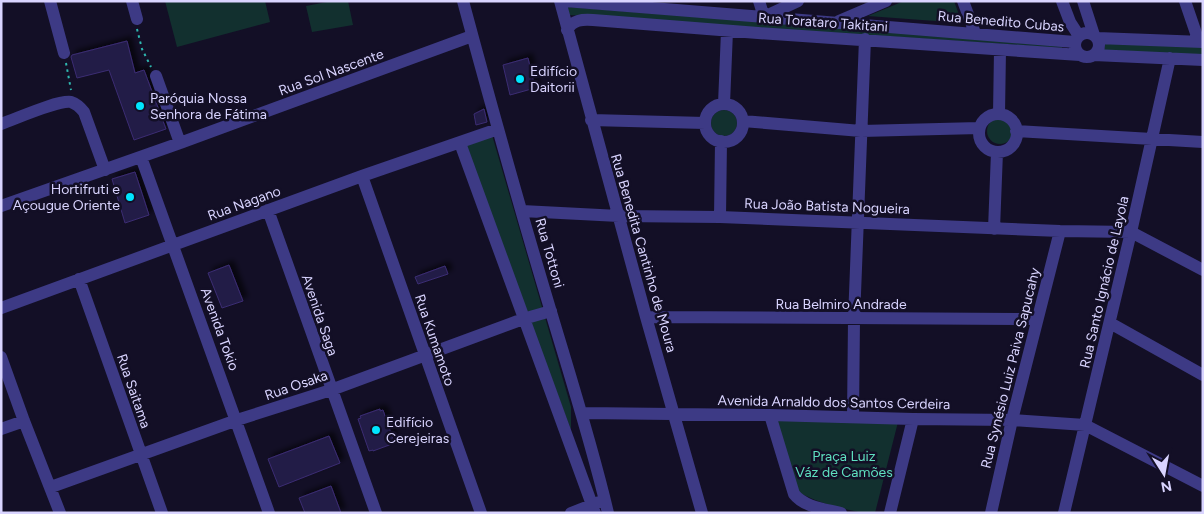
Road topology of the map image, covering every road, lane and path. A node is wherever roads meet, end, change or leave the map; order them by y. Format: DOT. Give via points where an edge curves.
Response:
graph roads {
  1 [pos="50,1"];
  2 [pos="132,1"];
  3 [pos="463,1"];
  4 [pos="560,1"];
  5 [pos="565,1"];
  6 [pos="759,1"];
  7 [pos="798,1"];
  8 [pos="886,1"];
  9 [pos="963,1"];
  10 [pos="1062,1"];
  11 [pos="1083,1"];
  12 [pos="1185,1"];
  13 [pos="595,3"];
  14 [pos="662,5"];
  15 [pos="863,6"];
  16 [pos="764,17"];
  17 [pos="137,19"];
  18 [pos="593,20"];
  19 [pos="836,22"];
  20 [pos="567,30"];
  21 [pos="727,31"];
  22 [pos="758,33"];
  23 [pos="975,33"];
  24 [pos="472,36"];
  25 [pos="1096,36"];
  26 [pos="865,39"];
  27 [pos="1077,39"];
  28 [pos="1201,42"];
  29 [pos="1000,50"];
  30 [pos="64,53"];
  31 [pos="1080,55"];
  32 [pos="1094,55"];
  33 [pos="1170,58"];
  34 [pos="1203,60"];
  35 [pos="156,76"];
  36 [pos="73,102"];
  37 [pos="724,104"];
  38 [pos="998,114"];
  39 [pos="591,120"];
  40 [pos="743,121"];
  41 [pos="705,123"];
  42 [pos="1,124"];
  43 [pos="980,128"];
  44 [pos="498,129"];
  45 [pos="861,131"];
  46 [pos="1016,131"];
  47 [pos="1152,139"];
  48 [pos="721,141"];
  49 [pos="1203,142"];
  50 [pos="180,143"];
  51 [pos="460,143"];
  52 [pos="997,152"];
  53 [pos="141,157"];
  54 [pos="105,170"];
  55 [pos="362,176"];
  56 [pos="1,206"];
  57 [pos="268,210"];
  58 [pos="522,211"];
  59 [pos="619,216"];
  60 [pos="720,217"];
  61 [pos="858,222"];
  62 [pos="994,228"];
  63 [pos="1060,231"];
  64 [pos="1131,232"];
  65 [pos="173,245"];
  66 [pos="1203,270"];
  67 [pos="79,279"];
  68 [pos="1,308"];
  69 [pos="551,311"];
  70 [pos="646,317"];
  71 [pos="523,319"];
  72 [pos="854,319"];
  73 [pos="1036,319"];
  74 [pos="1110,323"];
  75 [pos="424,354"];
  76 [pos="1,357"];
  77 [pos="1203,375"];
  78 [pos="331,390"];
  79 [pos="582,413"];
  80 [pos="674,413"];
  81 [pos="770,415"];
  82 [pos="853,417"];
  83 [pos="912,419"];
  84 [pos="237,420"];
  85 [pos="1012,420"];
  86 [pos="24,421"];
  87 [pos="1085,424"];
  88 [pos="1,429"];
  89 [pos="573,452"];
  90 [pos="140,454"];
  91 [pos="1203,486"];
  92 [pos="51,487"];
  93 [pos="606,507"];
  94 [pos="593,509"];
  95 [pos="60,513"];
  96 [pos="162,513"];
  97 [pos="269,513"];
  98 [pos="376,513"];
  99 [pos="481,513"];
  100 [pos="571,513"];
  101 [pos="702,513"];
  102 [pos="841,513"];
  103 [pos="890,513"];
  104 [pos="991,513"];
  105 [pos="1064,513"];
  1 -- 30 [label="street"];
  2 -- 17 [label="street"];
  3 -- 24 [label="street, Rua Tottoni"];
  4 -- 20 [label="street, Rua Benedita Cantinho de Moura"];
  5 -- 13 [label="street, Rua Benedito Cubas"];
  6 -- 16 [label="street"];
  7 -- 16 [label="street"];
  8 -- 15 [label="street"];
  9 -- 23 [label="street"];
  10 -- 27 [label="street"];
  11 -- 25 [label="street"];
  12 -- 28 [label="street"];
  13 -- 14 [label="street, Rua Benedito Cubas"];
  13 -- 18 [label="street"];
  14 -- 16 [label="street, Rua Benedito Cubas"];
  15 -- 19 [label="street"];
  16 -- 19 [label="street, Rua Benedito Cubas"];
  16 -- 22 [label="street"];
  17 -- 35 [label="path" via="142,49"];
  18 -- 20 [label="street, Rua Torataro Takitani" via="579,20"];
  18 -- 21 [label="street, Rua Torataro Takitani"];
  19 -- 23 [label="street, Rua Benedito Cubas"];
  20 -- 39 [label="street, Rua Benedita Cantinho de Moura"];
  21 -- 22 [label="street, Rua Torataro Takitani"];
  21 -- 37 [label="street"];
  22 -- 26 [label="street, Rua Torataro Takitani"];
  23 -- 27 [label="street, Rua Benedito Cubas"];
  24 -- 44 [label="street, Rua Tottoni"];
  24 -- 50 [label="street, Rua Sol Nascente"];
  25 -- 27 [label="street" via="1088,32"];
  25 -- 28 [label="street"];
  25 -- 32 [label="street" via="1099,45"];
  26 -- 29 [label="street, Rua Torataro Takitani"];
  26 -- 45 [label="street"];
  27 -- 31 [label="street" via="1076,49"];
  29 -- 31 [label="street, Rua Torataro Takitani"];
  29 -- 38 [label="street"];
  30 -- 36 [label="path"];
  31 -- 32 [label="street"];
  32 -- 33 [label="street"];
  33 -- 34 [label="street"];
  33 -- 47 [label="street, Rua Santo Ignácio de Layola"];
  35 -- 50 [label="street"];
  36 -- 42 [label="street"];
  36 -- 54 [label="street" via="84,112"];
  37 -- 40 [label="street" via="737,110"];
  37 -- 41 [label="street" via="714,106"];
  38 -- 43 [label="street" via="988,116"];
  38 -- 46 [label="street" via="1011,120"];
  39 -- 41 [label="street"];
  39 -- 59 [label="street, Rua Benedita Cantinho de Moura"];
  40 -- 45 [label="street"];
  40 -- 48 [label="street" via="742,129 734,139"];
  41 -- 48 [label="street" via="711,136"];
  43 -- 45 [label="street"];
  43 -- 52 [label="street" via="979,135 985,146"];
  44 -- 51 [label="street, Rua Nagano"];
  44 -- 58 [label="street, Rua Tottoni"];
  45 -- 61 [label="street"];
  46 -- 47 [label="street"];
  46 -- 52 [label="street" via="1012,144"];
  47 -- 49 [label="street"];
  47 -- 64 [label="street, Rua Santo Ignácio de Layola"];
  48 -- 60 [label="street"];
  50 -- 53 [label="street, Rua Sol Nascente"];
  51 -- 55 [label="street, Rua Nagano"];
  51 -- 71 [label="street"];
  52 -- 62 [label="street"];
  53 -- 54 [label="street, Rua Sol Nascente"];
  53 -- 65 [label="street, Avenida Tokio"];
  54 -- 56 [label="street, Rua Sol Nascente"];
  55 -- 57 [label="street, Rua Nagano"];
  55 -- 75 [label="street, Rua Kumamoto"];
  57 -- 65 [label="street, Rua Nagano"];
  57 -- 78 [label="street, Avenida Saga"];
  58 -- 59 [label="street, Rua João Batista Nogueira"];
  58 -- 69 [label="street, Rua Tottoni"];
  59 -- 60 [label="street, Rua João Batista Nogueira"];
  59 -- 70 [label="street, Rua Benedita Cantinho de Moura"];
  60 -- 61 [label="street, Rua João Batista Nogueira"];
  61 -- 62 [label="street, Rua João Batista Nogueira"];
  61 -- 72 [label="street"];
  62 -- 63 [label="street, Rua João Batista Nogueira"];
  63 -- 64 [label="street, Rua João Batista Nogueira"];
  63 -- 73 [label="street, Rua Synésio Luiz Paiva Sapucahy"];
  64 -- 66 [label="street"];
  64 -- 74 [label="street, Rua Santo Ignácio de Layola"];
  65 -- 67 [label="street, Rua Nagano"];
  65 -- 84 [label="street, Avenida Tokio"];
  67 -- 68 [label="street, Rua Nagano"];
  67 -- 90 [label="street, Rua Saitama"];
  69 -- 71 [label="street, Rua Osaka"];
  69 -- 79 [label="street, Rua Tottoni"];
  70 -- 72 [label="street, Rua Belmiro Andrade"];
  70 -- 80 [label="street, Rua Benedita Cantinho de Moura"];
  71 -- 75 [label="street, Rua Osaka"];
  71 -- 89 [label="street"];
  72 -- 73 [label="street, Rua Belmiro Andrade"];
  72 -- 82 [label="street"];
  73 -- 85 [label="street, Rua Synésio Luiz Paiva Sapucahy"];
  74 -- 77 [label="street"];
  74 -- 87 [label="street, Rua Santo Ignácio de Layola"];
  75 -- 78 [label="street, Rua Osaka"];
  75 -- 99 [label="street, Rua Kumamoto"];
  76 -- 86 [label="street"];
  78 -- 84 [label="street, Rua Osaka"];
  78 -- 98 [label="street, Avenida Saga"];
  79 -- 80 [label="street, Avenida Arnaldo dos Santos Cerdeira"];
  79 -- 89 [label="street"];
  79 -- 93 [label="street, Rua Tottoni"];
  80 -- 81 [label="street, Avenida Arnaldo dos Santos Cerdeira"];
  80 -- 101 [label="street, Rua Benedita Cantinho de Moura"];
  81 -- 82 [label="street, Avenida Arnaldo dos Santos Cerdeira"];
  81 -- 102 [label="street" via="798,500"];
  82 -- 83 [label="street, Avenida Arnaldo dos Santos Cerdeira"];
  83 -- 85 [label="street, Avenida Arnaldo dos Santos Cerdeira"];
  83 -- 103 [label="street"];
  84 -- 90 [label="street, Rua Osaka"];
  84 -- 97 [label="street, Avenida Tokio"];
  85 -- 87 [label="street, Avenida Arnaldo dos Santos Cerdeira"];
  85 -- 104 [label="street, Rua Synésio Luiz Paiva Sapucahy"];
  86 -- 88 [label="street"];
  86 -- 92 [label="street"];
  87 -- 91 [label="street"];
  87 -- 105 [label="street, Rua Santo Ignácio de Layola"];
  89 -- 94 [label="street"];
  90 -- 92 [label="street, Rua Osaka"];
  90 -- 96 [label="street, Rua Saitama"];
  92 -- 95 [label="street"];
  93 -- 94 [label="street"];
  94 -- 100 [label="street"];
}
